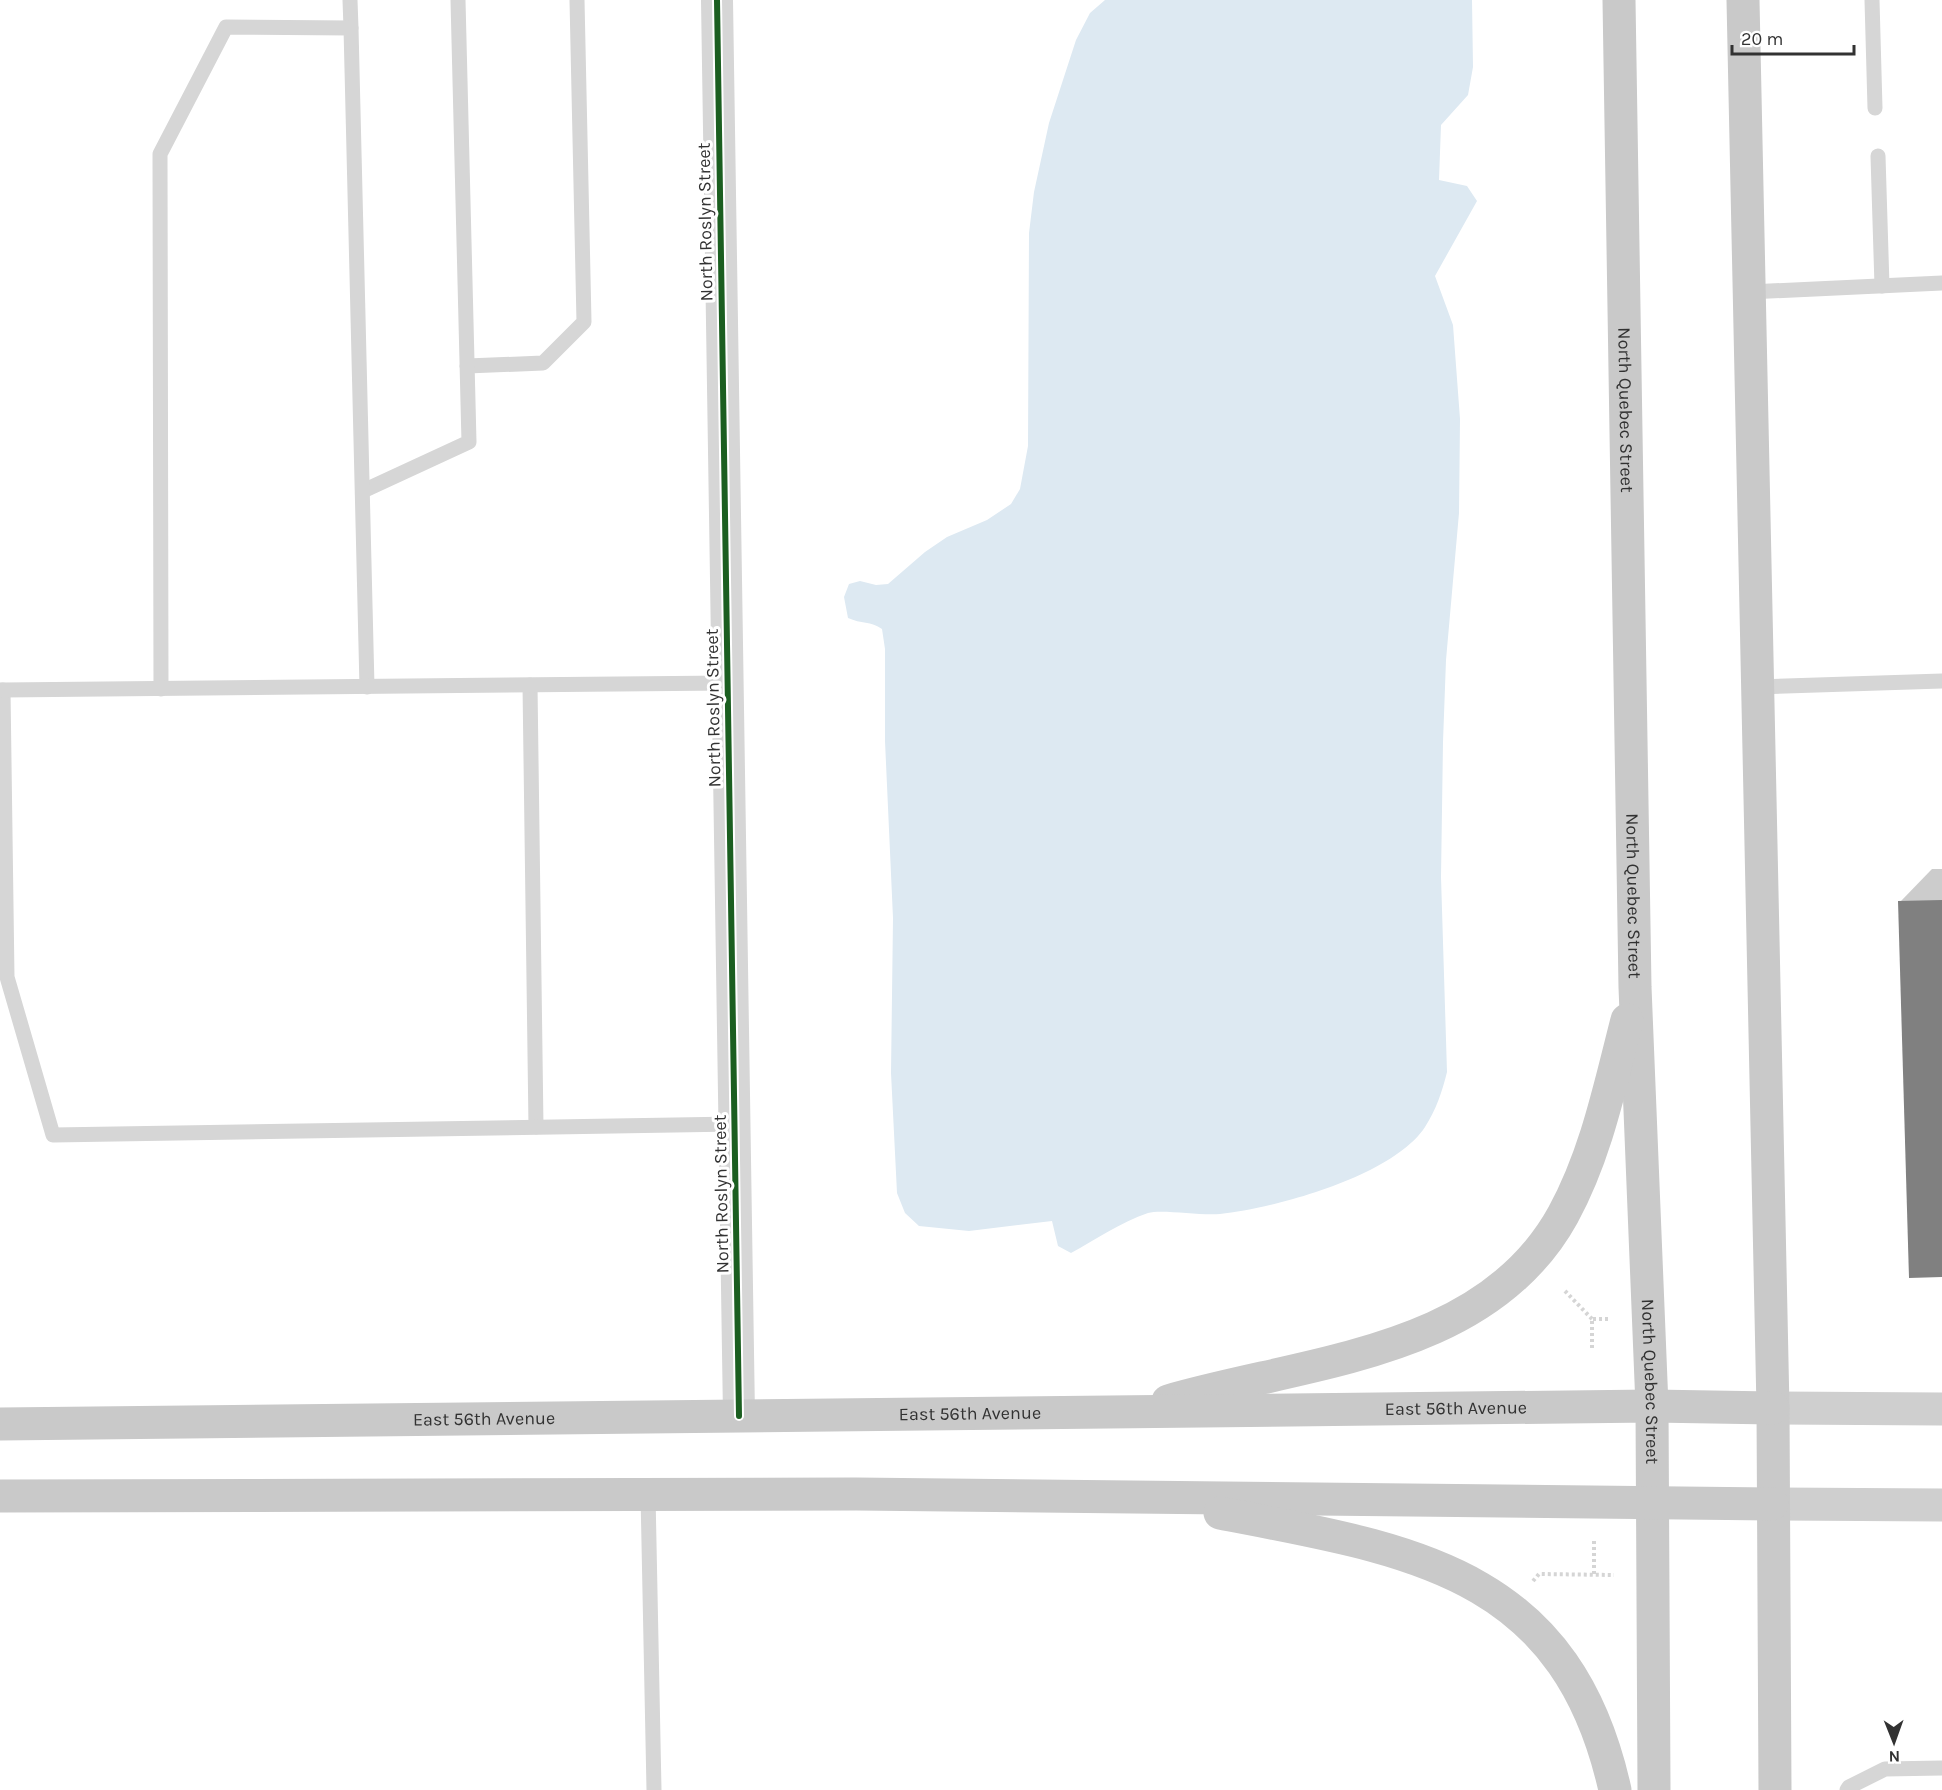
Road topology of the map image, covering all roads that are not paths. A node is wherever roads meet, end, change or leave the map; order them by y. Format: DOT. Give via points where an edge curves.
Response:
graph roads {
  1 [pos="350,0"];
  2 [pos="458,0"];
  3 [pos="577,0"];
  4 [pos="717,0"];
  5 [pos="1619,0"];
  6 [pos="1743,0"];
  7 [pos="1872,0"];
  8 [pos="351,28"];
  9 [pos="1875,108"];
  10 [pos="1878,156"];
  11 [pos="1942,284"];
  12 [pos="1882,286"];
  13 [pos="1749,292"];
  14 [pos="467,366"];
  15 [pos="363,491"];
  16 [pos="1942,681"];
  17 [pos="728,683"];
  18 [pos="530,685"];
  19 [pos="367,687"];
  20 [pos="1757,687"];
  21 [pos="161,689"];
  22 [pos="2,690"];
  23 [pos="1635,987"];
  24 [pos="735,1125"];
  25 [pos="537,1127"];
  26 [pos="1652,1406"];
  27 [pos="1773,1408"];
  28 [pos="1942,1409"];
  29 [pos="1130,1412"];
  30 [pos="739,1416"];
  31 [pos="0,1424"];
  32 [pos="648,1494"];
  33 [pos="0,1496"];
  34 [pos="1136,1497"];
  35 [pos="1652,1502"];
  36 [pos="1772,1504"];
  37 [pos="1942,1505"];
  38 [pos="1942,1768"];
  39 [pos="654,1790"];
  40 [pos="1616,1790"];
  41 [pos="1654,1790"];
  42 [pos="1775,1790"];
  43 [pos="1847,1790"];
  1 -- 8 [label="lane"];
  2 -- 14 [label="lane"];
  3 -- 14 [label="lane" via="584,322 543,363"];
  4 -- 17 [label="street, North Roslyn Street"];
  5 -- 23 [label="main road, North Quebec Street"];
  6 -- 13 [label="main road"];
  7 -- 9 [label="lane"];
  8 -- 15 [label="lane"];
  8 -- 21 [label="lane" via="226,27 160,154"];
  10 -- 12 [label="lane"];
  11 -- 12 [label="lane"];
  12 -- 13 [label="lane"];
  13 -- 20 [label="main road"];
  14 -- 15 [label="lane" via="469,442"];
  15 -- 19 [label="lane"];
  16 -- 20 [label="lane"];
  17 -- 18 [label="lane"];
  17 -- 24 [label="street, North Roslyn Street"];
  18 -- 19 [label="lane"];
  18 -- 25 [label="lane"];
  19 -- 21 [label="lane"];
  20 -- 27 [label="main road"];
  21 -- 22 [label="lane"];
  22 -- 25 [label="lane" via="6,977 53,1135"];
  23 -- 26 [label="main road, North Quebec Street"];
  23 -- 29 [label="main road" via="1596,1139 1564,1213 1532,1262 1515,1278 1461,1314 1412,1336 1345,1359 1220,1386"];
  24 -- 25 [label="lane"];
  24 -- 30 [label="street, North Roslyn Street"];
  26 -- 27 [label="main road, East 56th Avenue"];
  26 -- 29 [label="main road, East 56th Avenue"];
  26 -- 35 [label="main road, North Quebec Street"];
  27 -- 28 [label="main road, East 56th Avenue"];
  27 -- 36 [label="main road"];
  29 -- 30 [label="main road, East 56th Avenue"];
  30 -- 31 [label="main road, East 56th Avenue"];
  32 -- 33 [label="main road"];
  32 -- 34 [label="main road"];
  32 -- 39 [label="lane"];
  34 -- 35 [label="main road"];
  34 -- 40 [label="main road" via="1370,1543 1479,1585 1511,1608 1561,1660 1584,1696"];
  35 -- 36 [label="main road"];
  35 -- 41 [label="main road, North Quebec Street"];
  36 -- 37 [label="main road"];
  36 -- 42 [label="main road"];
  38 -- 43 [label="lane" via="1885,1769"];
}
